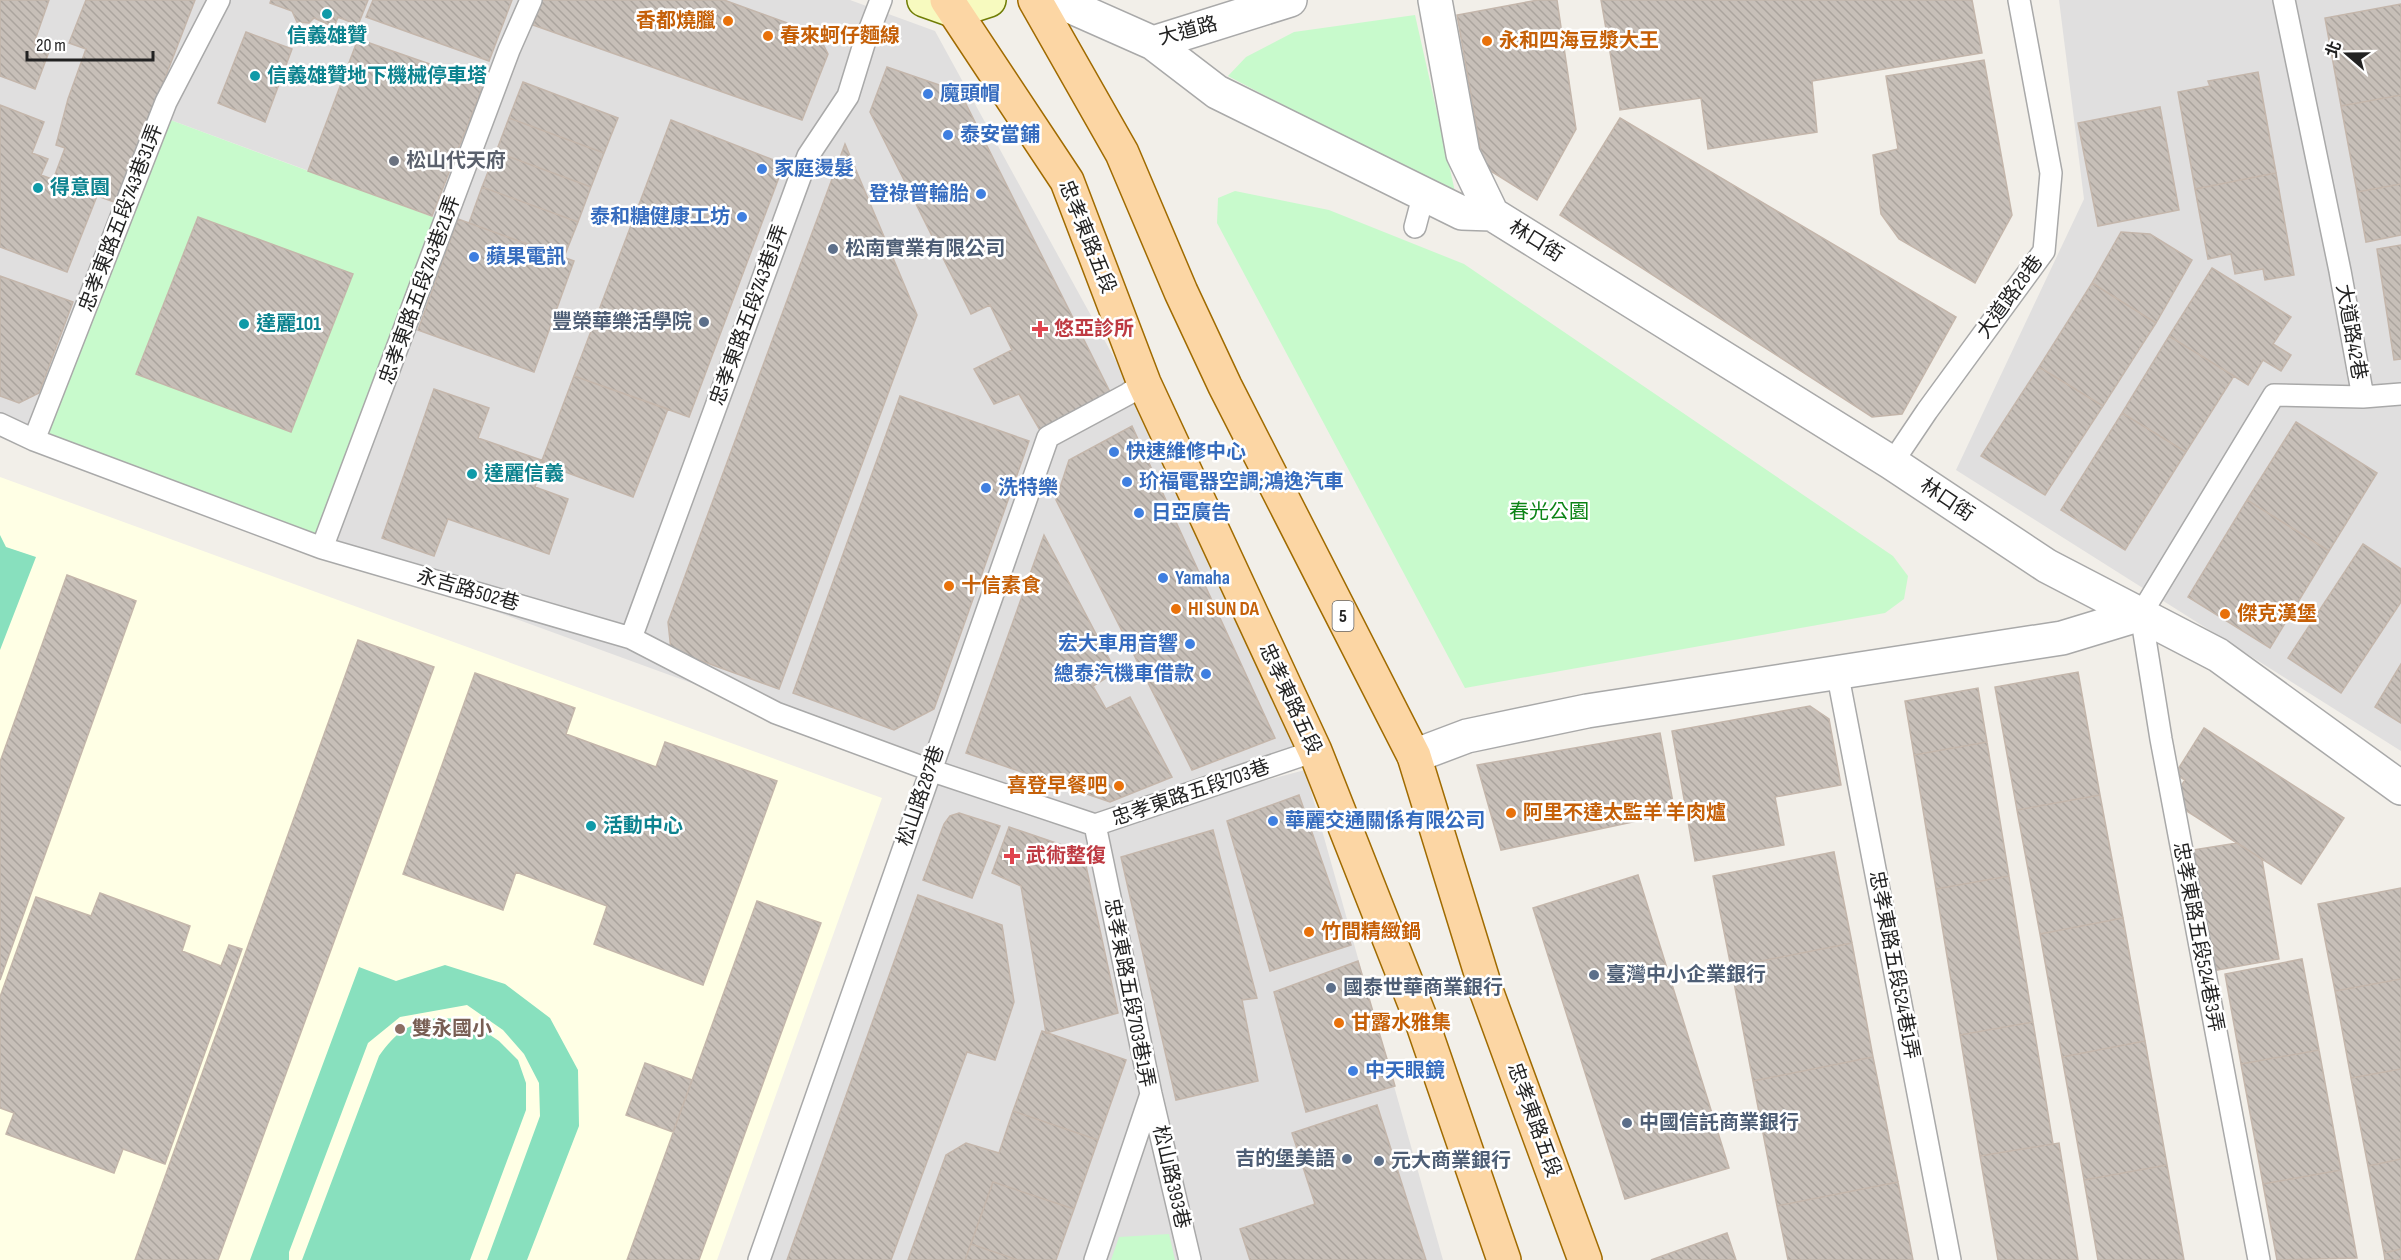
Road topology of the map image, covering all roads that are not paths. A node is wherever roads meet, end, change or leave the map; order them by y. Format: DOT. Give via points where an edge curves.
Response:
graph roads {
  1 [pos="219,0"];
  2 [pos="531,0"];
  3 [pos="881,0"];
  4 [pos="924,0"];
  5 [pos="989,0"];
  6 [pos="1035,0"];
  7 [pos="1056,0"];
  8 [pos="1290,0"];
  9 [pos="1435,0"];
  10 [pos="2019,0"];
  11 [pos="2284,0"];
  12 [pos="951,6"];
  13 [pos="1153,43"];
  14 [pos="1424,193"];
  15 [pos="1492,214"];
  16 [pos="1415,227"];
  17 [pos="1144,383"];
  18 [pos="2401,394"];
  19 [pos="2363,397"];
  20 [pos="0,424"];
  21 [pos="34,440"];
  22 [pos="1892,463"];
  23 [pos="322,548"];
  24 [pos="2140,614"];
  25 [pos="631,638"];
  26 [pos="1837,671"];
  27 [pos="1315,751"];
  28 [pos="1414,756"];
  29 [pos="930,770"];
  30 [pos="2401,788"];
  31 [pos="1095,825"];
  32 [pos="1151,1094"];
  33 [pos="759,1260"];
  34 [pos="1095,1260"];
  35 [pos="1190,1260"];
  36 [pos="1504,1260"];
  37 [pos="1585,1260"];
  38 [pos="1950,1260"];
  39 [pos="2259,1260"];
  1 -- 21 [label="lane, 忠孝東路五段743巷31弄" via="166,102"];
  2 -- 23 [label="lane, 忠孝東路五段743巷21弄"];
  3 -- 25 [label="lane, 忠孝東路五段743巷1弄" via="848,96 808,156"];
  4 -- 12 [label="street"];
  5 -- 12 [label="street"];
  6 -- 28 [label="main road, 忠孝東路五段 / 5" via="1122,153 1225,386"];
  7 -- 13 [label="street, 大道路"];
  8 -- 13 [label="street, 大道路"];
  9 -- 15 [label="street, 林口街" via="1463,154"];
  10 -- 22 [label="lane, 大道路28巷" via="2050,173 2044,250"];
  11 -- 19 [label="lane, 大道路42巷"];
  12 -- 17 [label="main road, 忠孝東路五段" via="1067,181"];
  13 -- 14 [label="street, 林口街" via="1217,92"];
  14 -- 15 [label="street, 林口街" via="1462,213"];
  14 -- 16 [label="lane"];
  15 -- 22 [label="street, 林口街"];
  17 -- 27 [label="main road, 忠孝東路五段"];
  17 -- 29 [label="lane, 松山路287巷" via="1048,437"];
  18 -- 19 [label="lane"];
  19 -- 24 [label="lane, 大道路42巷" via="2274,395"];
  20 -- 21 [label="lane, 永吉路502巷"];
  21 -- 23 [label="lane, 永吉路502巷"];
  22 -- 24 [label="street, 林口街" via="2047,566"];
  23 -- 25 [label="lane, 永吉路502巷"];
  24 -- 26 [label="street" via="2062,638"];
  24 -- 30 [label="street, 林口街" via="2218,655"];
  24 -- 39 [label="lane, 忠孝東路五段524巷3弄"];
  25 -- 29 [label="lane, 永吉路502巷" via="776,713"];
  26 -- 28 [label="street" via="1587,711 1467,736"];
  26 -- 38 [label="lane, 忠孝東路五段524巷1弄"];
  27 -- 31 [label="lane, 忠孝東路五段703巷"];
  27 -- 36 [label="main road, 忠孝東路五段" via="1422,1022"];
  28 -- 37 [label="main road, 忠孝東路五段 / 5" via="1487,993"];
  29 -- 31 [label="lane, 忠孝東路五段703巷"];
  29 -- 33 [label="lane, 松山路287巷"];
  31 -- 32 [label="lane, 忠孝東路五段703巷1弄"];
  32 -- 34 [label="lane, 忠孝東路五段703巷1弄"];
  32 -- 35 [label="lane, 松山路393巷"];
}
